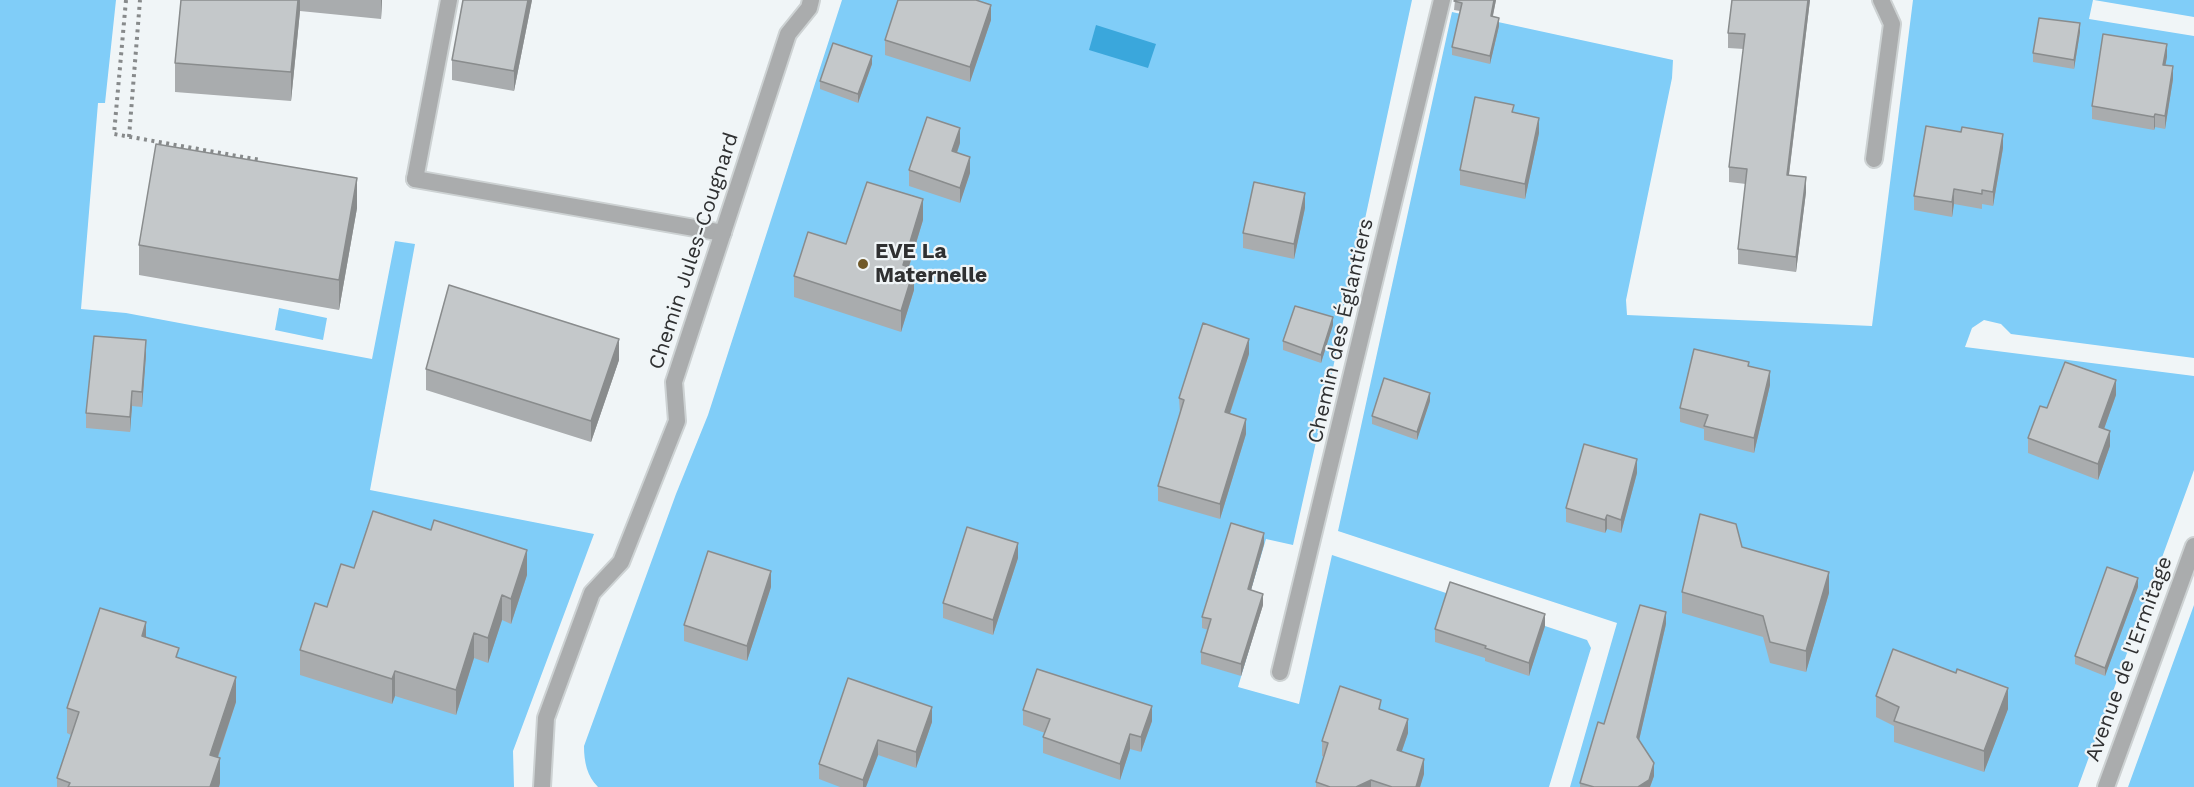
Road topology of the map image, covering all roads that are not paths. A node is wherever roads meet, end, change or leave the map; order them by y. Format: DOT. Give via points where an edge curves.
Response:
graph roads {
  1 [pos="449,0"];
  2 [pos="812,0"];
  3 [pos="1442,0"];
  4 [pos="1881,0"];
  5 [pos="1874,159"];
  6 [pos="723,233"];
  7 [pos="2194,546"];
  8 [pos="1280,672"];
  9 [pos="542,787"];
  10 [pos="2106,787"];
  1 -- 6 [label="street" via="415,179"];
  2 -- 6 [label="street, Chemin Jules-Cougnard" via="788,34"];
  3 -- 8 [label="street, Chemin des Églantiers"];
  4 -- 5 [label="street" via="1892,24"];
  6 -- 9 [label="street, Chemin Jules-Cougnard" via="674,382 677,421 621,562 592,593 546,718"];
  7 -- 10 [label="street, Avenue de l'Ermitage"];
}
